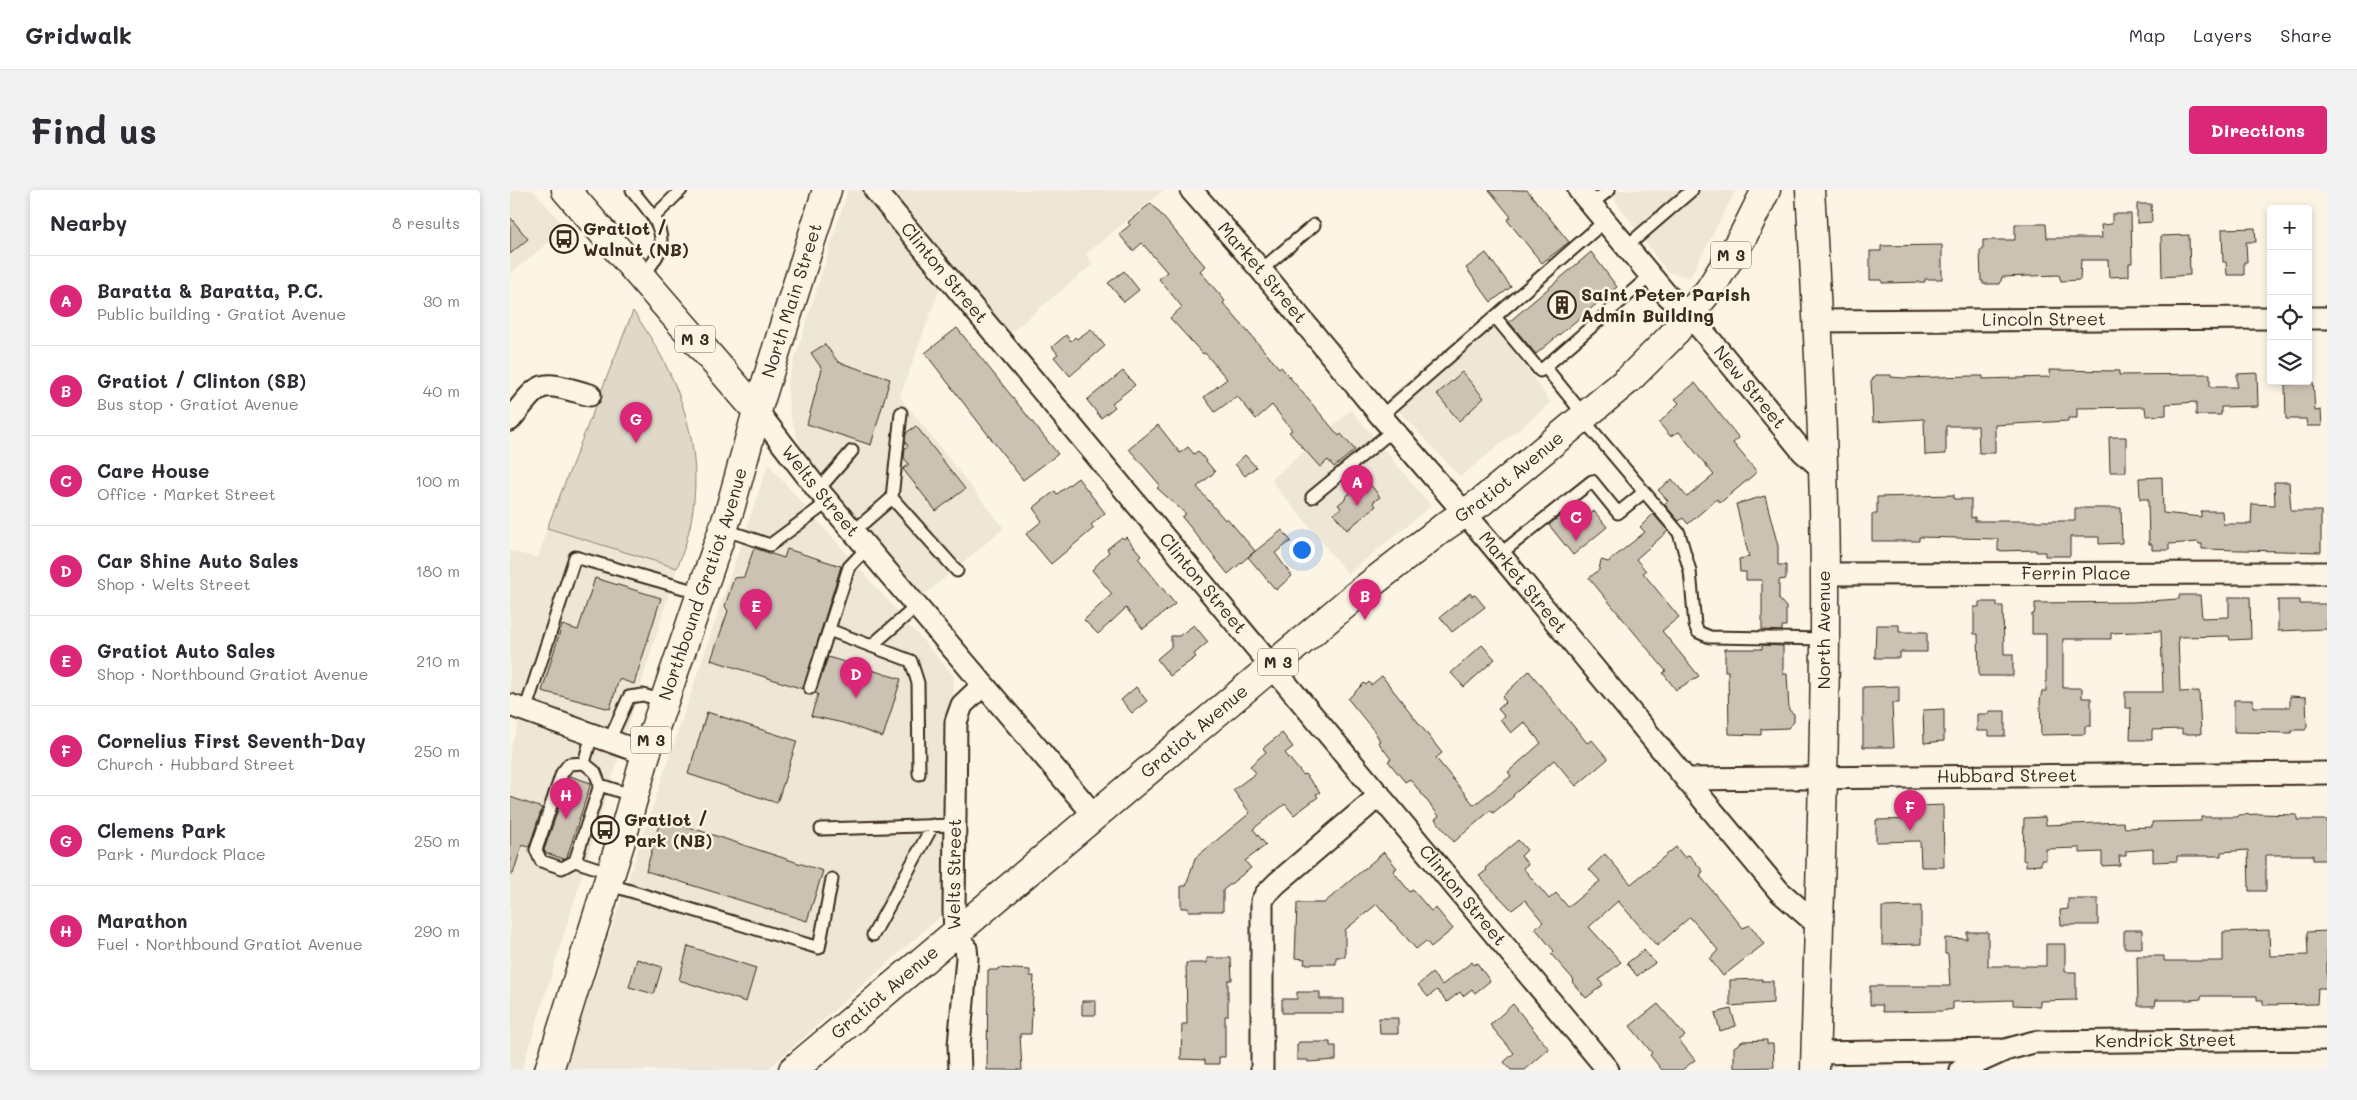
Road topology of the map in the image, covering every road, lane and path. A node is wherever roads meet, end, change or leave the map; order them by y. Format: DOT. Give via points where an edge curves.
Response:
graph roads {
  1 [pos="566,190"];
  2 [pos="632,190"];
  3 [pos="681,190"];
  4 [pos="827,190"];
  5 [pos="875,190"];
  6 [pos="1191,190"];
  7 [pos="1609,190"];
  8 [pos="1692,190"];
  9 [pos="1766,190"];
  10 [pos="1810,190"];
  11 [pos="1585,197"];
  12 [pos="654,218"];
  13 [pos="1605,221"];
  14 [pos="1314,225"];
  15 [pos="1626,247"];
  16 [pos="1261,270"];
  17 [pos="1650,276"];
  18 [pos="643,277"];
  19 [pos="1690,316"];
  20 [pos="1496,318"];
  21 [pos="2267,318"];
  22 [pos="2312,318"];
  23 [pos="2327,318"];
  24 [pos="1816,321"];
  25 [pos="1540,371"];
  26 [pos="590,395"];
  27 [pos="757,411"];
  28 [pos="902,413"];
  29 [pos="1583,417"];
  30 [pos="510,420"];
  31 [pos="1387,423"];
  32 [pos="852,451"];
  33 [pos="1823,470"];
  34 [pos="1644,492"];
  35 [pos="823,496"];
  36 [pos="1312,496"];
  37 [pos="892,498"];
  38 [pos="1465,513"];
  39 [pos="723,529"];
  40 [pos="854,531"];
  41 [pos="868,547"];
  42 [pos="1500,554"];
  43 [pos="957,571"];
  44 [pos="2327,573"];
  45 [pos="1825,574"];
  46 [pos="701,593"];
  47 [pos="917,606"];
  48 [pos="829,630"];
  49 [pos="1825,639"];
  50 [pos="871,646"];
  51 [pos="1272,667"];
  52 [pos="982,686"];
  53 [pos="810,688"];
  54 [pos="664,701"];
  55 [pos="518,708"];
  56 [pos="601,738"];
  57 [pos="646,754"];
  58 [pos="584,763"];
  59 [pos="2327,773"];
  60 [pos="919,774"];
  61 [pos="1823,777"];
  62 [pos="1686,779"];
  63 [pos="600,785"];
  64 [pos="1380,795"];
  65 [pos="634,796"];
  66 [pos="1095,816"];
  67 [pos="954,825"];
  68 [pos="932,826"];
  69 [pos="821,829"];
  70 [pos="575,860"];
  71 [pos="609,878"];
  72 [pos="832,879"];
  73 [pos="1818,925"];
  74 [pos="955,934"];
  75 [pos="873,935"];
  76 [pos="2327,1039"];
  77 [pos="2005,1050"];
  78 [pos="1815,1062"];
  79 [pos="549,1070"];
  80 [pos="794,1070"];
  81 [pos="960,1070"];
  82 [pos="1262,1070"];
  83 [pos="1608,1070"];
  84 [pos="1961,1070"];
  1 -- 18 [label="main road, M 3"];
  2 -- 12 [label="lane"];
  3 -- 12 [label="lane"];
  4 -- 27 [label="main road, North Main Street"];
  5 -- 51 [label="street, Clinton Street"];
  6 -- 16 [label="street, Market Street"];
  7 -- 11 [label="lane"];
  8 -- 15 [label="lane"];
  9 -- 19 [label="main road, Gratiot Avenue / M 3" via="1743,236"];
  10 -- 24 [label="main road, North Avenue"];
  11 -- 13 [label="street, New Street"];
  12 -- 18 [label="lane" via="660,231 659,251"];
  13 -- 15 [label="street, New Street"];
  13 -- 20 [label="lane"];
  14 -- 16 [label="lane"];
  15 -- 17 [label="street, New Street"];
  16 -- 31 [label="street, Market Street"];
  17 -- 19 [label="street, New Street"];
  17 -- 29 [label="lane" via="1545,367"];
  18 -- 27 [label="main road, M 3"];
  19 -- 29 [label="main road, Gratiot Avenue / M 3" via="1629,379"];
  19 -- 33 [label="street, New Street" via="1803,452"];
  20 -- 25 [label="lane"];
  20 -- 31 [label="lane"];
  21 -- 24 [label="street, Lincoln Street"];
  22 -- 23 [label="street"];
  24 -- 33 [label="main road, North Avenue"];
  26 -- 30 [label="street" via="546,385 533,390"];
  27 -- 35 [label="street, Welts Street"];
  27 -- 39 [label="main road, Northbound Gratiot Avenue / M 3"];
  28 -- 37 [label="lane"];
  29 -- 34 [label="lane"];
  29 -- 38 [label="main road, Gratiot Avenue / M 3"];
  31 -- 36 [label="lane"];
  31 -- 38 [label="street, Market Street"];
  32 -- 35 [label="lane"];
  33 -- 45 [label="main road, North Avenue"];
  34 -- 42 [label="lane" via="1618,513 1592,481"];
  34 -- 49 [label="lane" via="1681,538 1690,570 1698,632 1710,637"];
  35 -- 39 [label="lane" via="770,545"];
  35 -- 40 [label="street, Welts Street"];
  37 -- 40 [label="lane"];
  37 -- 43 [label="lane"];
  38 -- 42 [label="street, Market Street"];
  38 -- 51 [label="main road, Gratiot Avenue / M 3" via="1354,597"];
  39 -- 46 [label="main road, Northbound Gratiot Avenue / M 3"];
  40 -- 41 [label="street, Welts Street"];
  41 -- 47 [label="street, Welts Street"];
  41 -- 48 [label="lane" via="849,566"];
  42 -- 62 [label="street, Market Street"];
  44 -- 45 [label="street, Ferrin Place"];
  45 -- 49 [label="main road, North Avenue"];
  46 -- 54 [label="main road, Northbound Gratiot Avenue / M 3"];
  46 -- 55 [label="lane" via="575,557"];
  47 -- 50 [label="lane"];
  47 -- 52 [label="street, Welts Street"];
  48 -- 50 [label="lane"];
  48 -- 53 [label="lane"];
  49 -- 61 [label="main road, North Avenue"];
  50 -- 60 [label="lane" via="911,661 915,670 918,682"];
  51 -- 64 [label="street, Clinton Street"];
  51 -- 66 [label="main road, Gratiot Avenue / M 3"];
  52 -- 66 [label="street, Welts Street"];
  52 -- 67 [label="street, Welts Street" via="962,706 956,722"];
  54 -- 56 [label="lane" via="643,695 629,697"];
  54 -- 57 [label="main road, Northbound Gratiot Avenue / M 3"];
  55 -- 56 [label="street"];
  56 -- 57 [label="street"];
  56 -- 58 [label="lane"];
  57 -- 65 [label="main road, Northbound Gratiot Avenue / M 3"];
  58 -- 63 [label="lane" via="595,772"];
  58 -- 70 [label="lane" via="569,764 562,773 560,792 548,831 536,850 540,861 562,868"];
  59 -- 61 [label="street, Hubbard Street"];
  61 -- 62 [label="street, Hubbard Street"];
  61 -- 73 [label="main road, North Avenue"];
  62 -- 73 [label="street, Market Street" via="1779,891"];
  63 -- 65 [label="lane"];
  63 -- 70 [label="lane" via="589,802 577,841"];
  64 -- 82 [label="street" via="1277,882 1262,901"];
  64 -- 83 [label="street, Clinton Street"];
  65 -- 71 [label="main road, Northbound Gratiot Avenue / M 3"];
  66 -- 74 [label="main road, Gratiot Avenue / M 3"];
  67 -- 68 [label="lane"];
  67 -- 74 [label="street, Welts Street"];
  68 -- 69 [label="lane"];
  68 -- 75 [label="lane"];
  70 -- 71 [label="lane"];
  71 -- 72 [label="lane" via="819,948"];
  71 -- 79 [label="main road, Northbound Gratiot Avenue / M 3"];
  73 -- 78 [label="main road, North Avenue"];
  74 -- 80 [label="main road, Gratiot Avenue / M 3"];
  74 -- 81 [label="street, Welts Street" via="966,948 967,958 959,1045"];
  76 -- 77 [label="street, Kendrick Street" via="2034,1042"];
  77 -- 78 [label="street, Kendrick Street"];
  77 -- 84 [label="street, Kendrick Street"];
}
